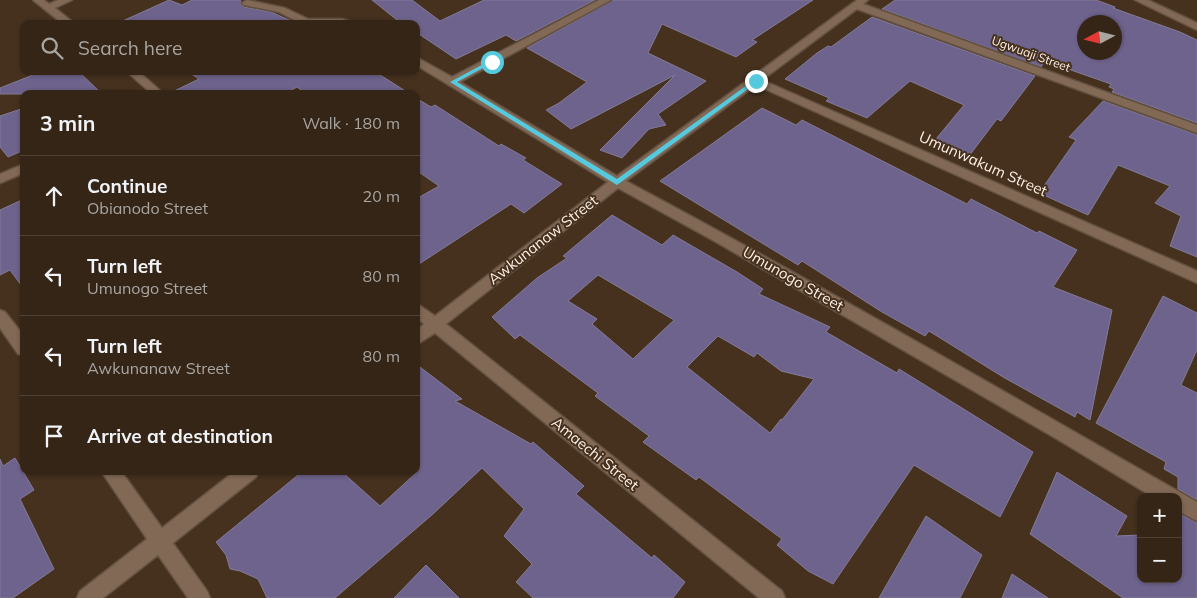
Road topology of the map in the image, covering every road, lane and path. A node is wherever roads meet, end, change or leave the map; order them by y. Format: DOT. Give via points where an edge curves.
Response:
graph roads {
  1 [pos="38,0"];
  2 [pos="67,0"];
  3 [pos="606,0"];
  4 [pos="1140,0"];
  5 [pos="860,2"];
  6 [pos="247,3"];
  7 [pos="49,7"];
  8 [pos="65,20"];
  9 [pos="301,20"];
  10 [pos="1197,27"];
  11 [pos="420,62"];
  12 [pos="136,75"];
  13 [pos="756,81"];
  14 [pos="452,82"];
  15 [pos="154,90"];
  16 [pos="1197,129"];
  17 [pos="20,170"];
  18 [pos="0,179"];
  19 [pos="617,182"];
  20 [pos="1197,277"];
  21 [pos="420,313"];
  22 [pos="0,316"];
  23 [pos="434,325"];
  24 [pos="420,336"];
  25 [pos="20,344"];
  26 [pos="113,475"];
  27 [pos="245,475"];
  28 [pos="1164,493"];
  29 [pos="1182,503"];
  30 [pos="1197,512"];
  31 [pos="161,542"];
  32 [pos="87,598"];
  33 [pos="200,598"];
  34 [pos="775,598"];
  1 -- 7 [label="street"];
  2 -- 7 [label="street"];
  3 -- 14 [label="street"];
  4 -- 10 [label="street"];
  5 -- 13 [label="street, Awkunanaw Street"];
  5 -- 16 [label="street, Ugwuaji Street"];
  6 -- 9 [label="street" via="282,10"];
  7 -- 8 [label="street"];
  11 -- 14 [label="street, Umunogo Street"];
  12 -- 15 [label="street"];
  13 -- 19 [label="street, Awkunanaw Street"];
  13 -- 20 [label="street, Umunwakum Street"];
  14 -- 19 [label="street, Umunogo Street"];
  17 -- 18 [label="street"];
  19 -- 23 [label="street, Awkunanaw Street"];
  19 -- 28 [label="street, Umunogo Street"];
  21 -- 23 [label="street, Amaechi Street"];
  22 -- 25 [label="street"];
  23 -- 24 [label="street, Awkunanaw Street"];
  23 -- 34 [label="street, Amaechi Street"];
  26 -- 31 [label="street"];
  27 -- 31 [label="street"];
  29 -- 30 [label="street"];
  31 -- 32 [label="street"];
  31 -- 33 [label="street"];
}
